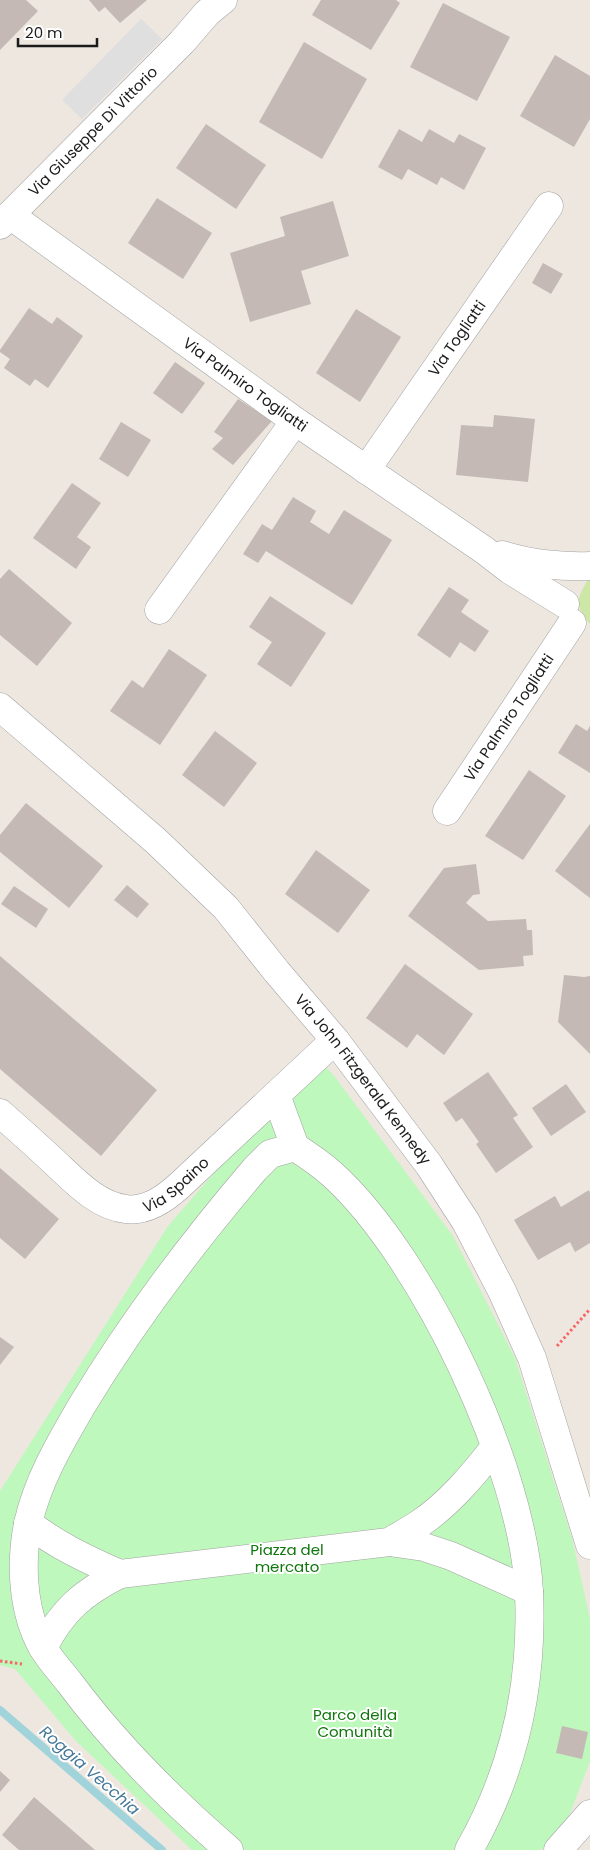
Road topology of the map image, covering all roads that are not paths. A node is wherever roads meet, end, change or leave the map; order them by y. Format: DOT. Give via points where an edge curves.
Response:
graph roads {
  1 [pos="213,4"];
  2 [pos="549,206"];
  3 [pos="5,220"];
  4 [pos="296,421"];
  5 [pos="366,470"];
  6 [pos="484,550"];
  7 [pos="590,566"];
  8 [pos="590,570"];
  9 [pos="160,610"];
  10 [pos="576,620"];
  11 [pos="0,707"];
  12 [pos="447,811"];
  13 [pos="334,1040"];
  14 [pos="276,1095"];
  15 [pos="0,1113"];
  16 [pos="295,1147"];
  17 [pos="495,1447"];
  18 [pos="28,1523"];
  19 [pos="389,1542"];
  20 [pos="590,1545"];
  21 [pos="120,1574"];
  22 [pos="529,1591"];
  23 [pos="43,1648"];
  24 [pos="587,1814"];
  25 [pos="229,1850"];
  26 [pos="469,1850"];
  27 [pos="558,1850"];
  1 -- 3 [label="street, Via Giuseppe Di Vittorio" via="182,42"];
  2 -- 5 [label="street, Via Togliatti"];
  3 -- 4 [label="street, Via Palmiro Togliatti"];
  4 -- 5 [label="street, Via Palmiro Togliatti"];
  4 -- 9 [label="street"];
  5 -- 6 [label="street, Via Palmiro Togliatti"];
  6 -- 7 [label="street, Via Palmiro Togliatti" via="530,564"];
  6 -- 10 [label="street, Via Palmiro Togliatti"];
  8 -- 10 [label="street" via="571,590"];
  10 -- 12 [label="street, Via Palmiro Togliatti"];
  11 -- 13 [label="street, Via John Fitzgerald Kennedy" via="156,841 226,908"];
  13 -- 14 [label="street, Via Spaino"];
  13 -- 20 [label="street, Via John Fitzgerald Kennedy" via="429,1165 466,1222 502,1291 532,1358"];
  14 -- 15 [label="street, Via Spaino" via="171,1193 151,1205 134,1209 119,1208 90,1193"];
  14 -- 16 [label="street"];
  16 -- 17 [label="street" via="346,1187 395,1249 452,1348"];
  16 -- 18 [label="street" via="270,1154 254,1169 140,1314 66,1432 47,1471"];
  17 -- 19 [label="street" via="451,1498 420,1524"];
  17 -- 22 [label="street" via="515,1511"];
  18 -- 21 [label="street" via="84,1558"];
  18 -- 23 [label="street" via="24,1554 26,1600"];
  19 -- 21 [label="street"];
  19 -- 22 [label="street" via="451,1556"];
  21 -- 23 [label="street" via="76,1601 61,1618"];
  22 -- 26 [label="street" via="529,1652 519,1719 501,1784"];
  23 -- 25 [label="street" via="116,1740 168,1795"];
  24 -- 27 [label="street"];
}
